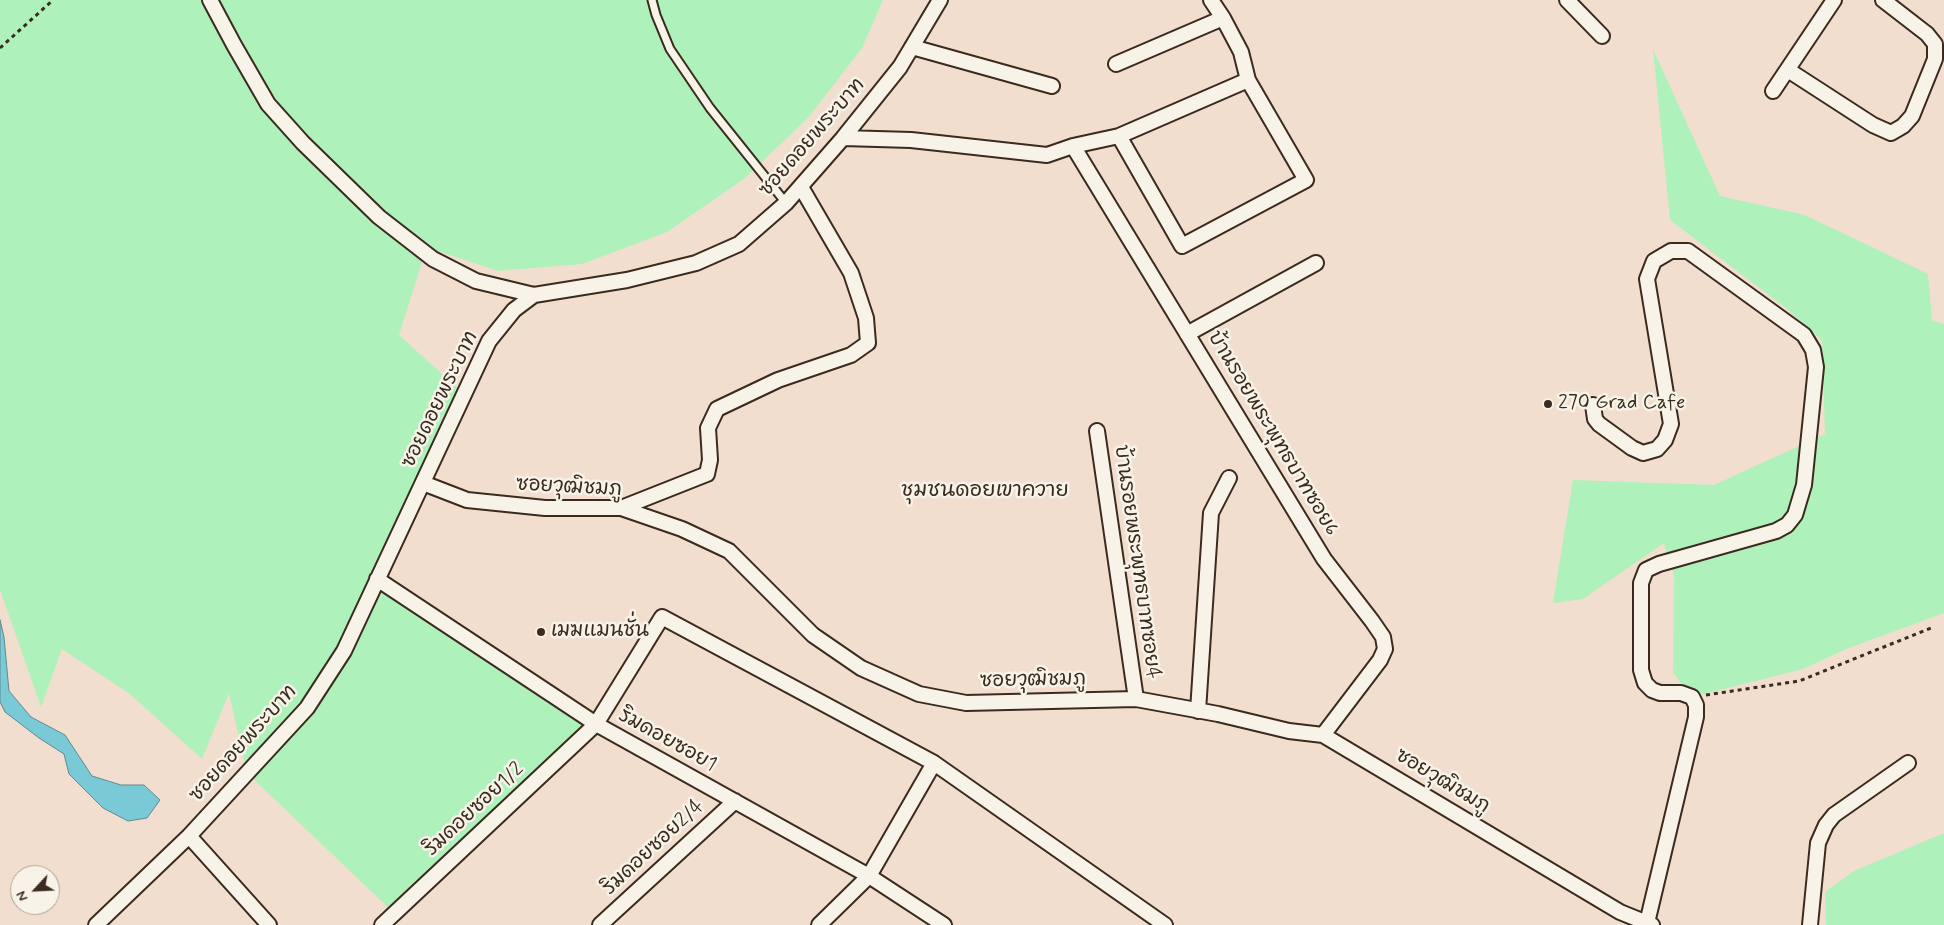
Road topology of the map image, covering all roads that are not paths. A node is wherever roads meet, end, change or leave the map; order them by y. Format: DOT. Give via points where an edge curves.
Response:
graph roads {
  1 [pos="210,0"];
  2 [pos="652,0"];
  3 [pos="940,0"];
  4 [pos="1210,0"];
  5 [pos="1567,0"];
  6 [pos="1834,0"];
  7 [pos="1883,0"];
  8 [pos="1223,18"];
  9 [pos="1602,36"];
  10 [pos="912,48"];
  11 [pos="1116,64"];
  12 [pos="1788,70"];
  13 [pos="1248,80"];
  14 [pos="1052,86"];
  15 [pos="1773,91"];
  16 [pos="1119,136"];
  17 [pos="842,138"];
  18 [pos="1073,146"];
  19 [pos="802,187"];
  20 [pos="786,203"];
  21 [pos="1316,263"];
  22 [pos="534,295"];
  23 [pos="1187,334"];
  24 [pos="1593,405"];
  25 [pos="1097,431"];
  26 [pos="1229,478"];
  27 [pos="423,482"];
  28 [pos="621,508"];
  29 [pos="377,579"];
  30 [pos="1136,699"];
  31 [pos="1198,711"];
  32 [pos="596,724"];
  33 [pos="1323,735"];
  34 [pos="934,763"];
  35 [pos="1908,763"];
  36 [pos="735,801"];
  37 [pos="189,836"];
  38 [pos="869,876"];
  39 [pos="1649,924"];
  40 [pos="96,925"];
  41 [pos="269,925"];
  42 [pos="382,925"];
  43 [pos="600,925"];
  44 [pos="819,925"];
  45 [pos="944,925"];
  46 [pos="1165,925"];
  47 [pos="1810,925"];
  1 -- 22 [label="street" via="268,104 379,217 433,259 476,281"];
  2 -- 20 [label="lane" via="670,49 710,108"];
  3 -- 10 [label="street, ซอยดอยพระบาท"];
  4 -- 8 [label="street"];
  5 -- 9 [label="street"];
  6 -- 12 [label="street"];
  7 -- 12 [label="street" via="1935,44 1935,59 1912,116 1903,126 1891,133 1873,125"];
  8 -- 11 [label="street"];
  8 -- 13 [label="street" via="1241,52"];
  10 -- 14 [label="street"];
  10 -- 17 [label="street, ซอยดอยพระบาท"];
  12 -- 15 [label="street"];
  13 -- 16 [label="street"];
  13 -- 16 [label="street" via="1306,180 1182,246"];
  16 -- 18 [label="street"];
  17 -- 18 [label="street" via="911,140 1047,155"];
  17 -- 19 [label="street, ซอยดอยพระบาท"];
  18 -- 23 [label="street, บ้านรอยพระพุทธบาทซอย6"];
  19 -- 20 [label="street, ซอยดอยพระบาท"];
  19 -- 28 [label="street" via="851,273 866,318 868,343 852,355 778,380 717,409 708,428 710,460 707,474"];
  20 -- 22 [label="street, ซอยดอยพระบาท" via="740,244 696,263 627,280"];
  21 -- 23 [label="street"];
  22 -- 27 [label="street, ซอยดอยพระบาท" via="514,310 489,341"];
  23 -- 33 [label="street, บ้านรอยพระพุทธบาทซอย6" via="1324,559 1382,637 1385,649 1378,665"];
  24 -- 39 [label="street" via="1599,424 1632,448 1643,453 1657,449 1665,440 1671,424 1647,279 1654,262 1671,251 1688,251 1804,335 1813,350 1816,367 1804,485 1795,514 1787,526 1659,564 1646,570 1641,583 1641,670 1645,683 1660,693 1681,693 1692,697 1696,705 1696,717"];
  25 -- 30 [label="street, บ้านรอยพระพุทธบาทซอย4"];
  26 -- 31 [label="street" via="1211,513"];
  27 -- 28 [label="street, ซอยวุฒิชมภู" via="467,500 545,508"];
  27 -- 29 [label="street, ซอยดอยพระบาท"];
  28 -- 30 [label="street, ซอยวุฒิชมภู" via="682,529 729,552 813,635 862,668 919,694 966,703"];
  29 -- 32 [label="street, ริมดอยซอย1"];
  29 -- 37 [label="street, ซอยดอยพระบาท" via="344,651 307,708"];
  30 -- 31 [label="street, ซอยวุฒิชมภู"];
  31 -- 33 [label="street, ซอยวุฒิชมภู"];
  32 -- 34 [label="street, ริมดอยซอย1/2" via="662,617"];
  32 -- 36 [label="street, ริมดอยซอย1"];
  32 -- 42 [label="street, ริมดอยซอย1/2"];
  33 -- 39 [label="street, ซอยวุฒิชมภู" via="1620,912"];
  34 -- 38 [label="street"];
  34 -- 46 [label="street"];
  35 -- 47 [label="street" via="1834,815 1826,825 1818,844"];
  36 -- 38 [label="street, ริมดอยซอย1"];
  36 -- 43 [label="street, ริมดอยซอย2/4"];
  37 -- 40 [label="street, ซอยดอยพระบาท"];
  37 -- 41 [label="street"];
  38 -- 44 [label="street"];
  38 -- 45 [label="street, ริมดอยซอย1"];
}
